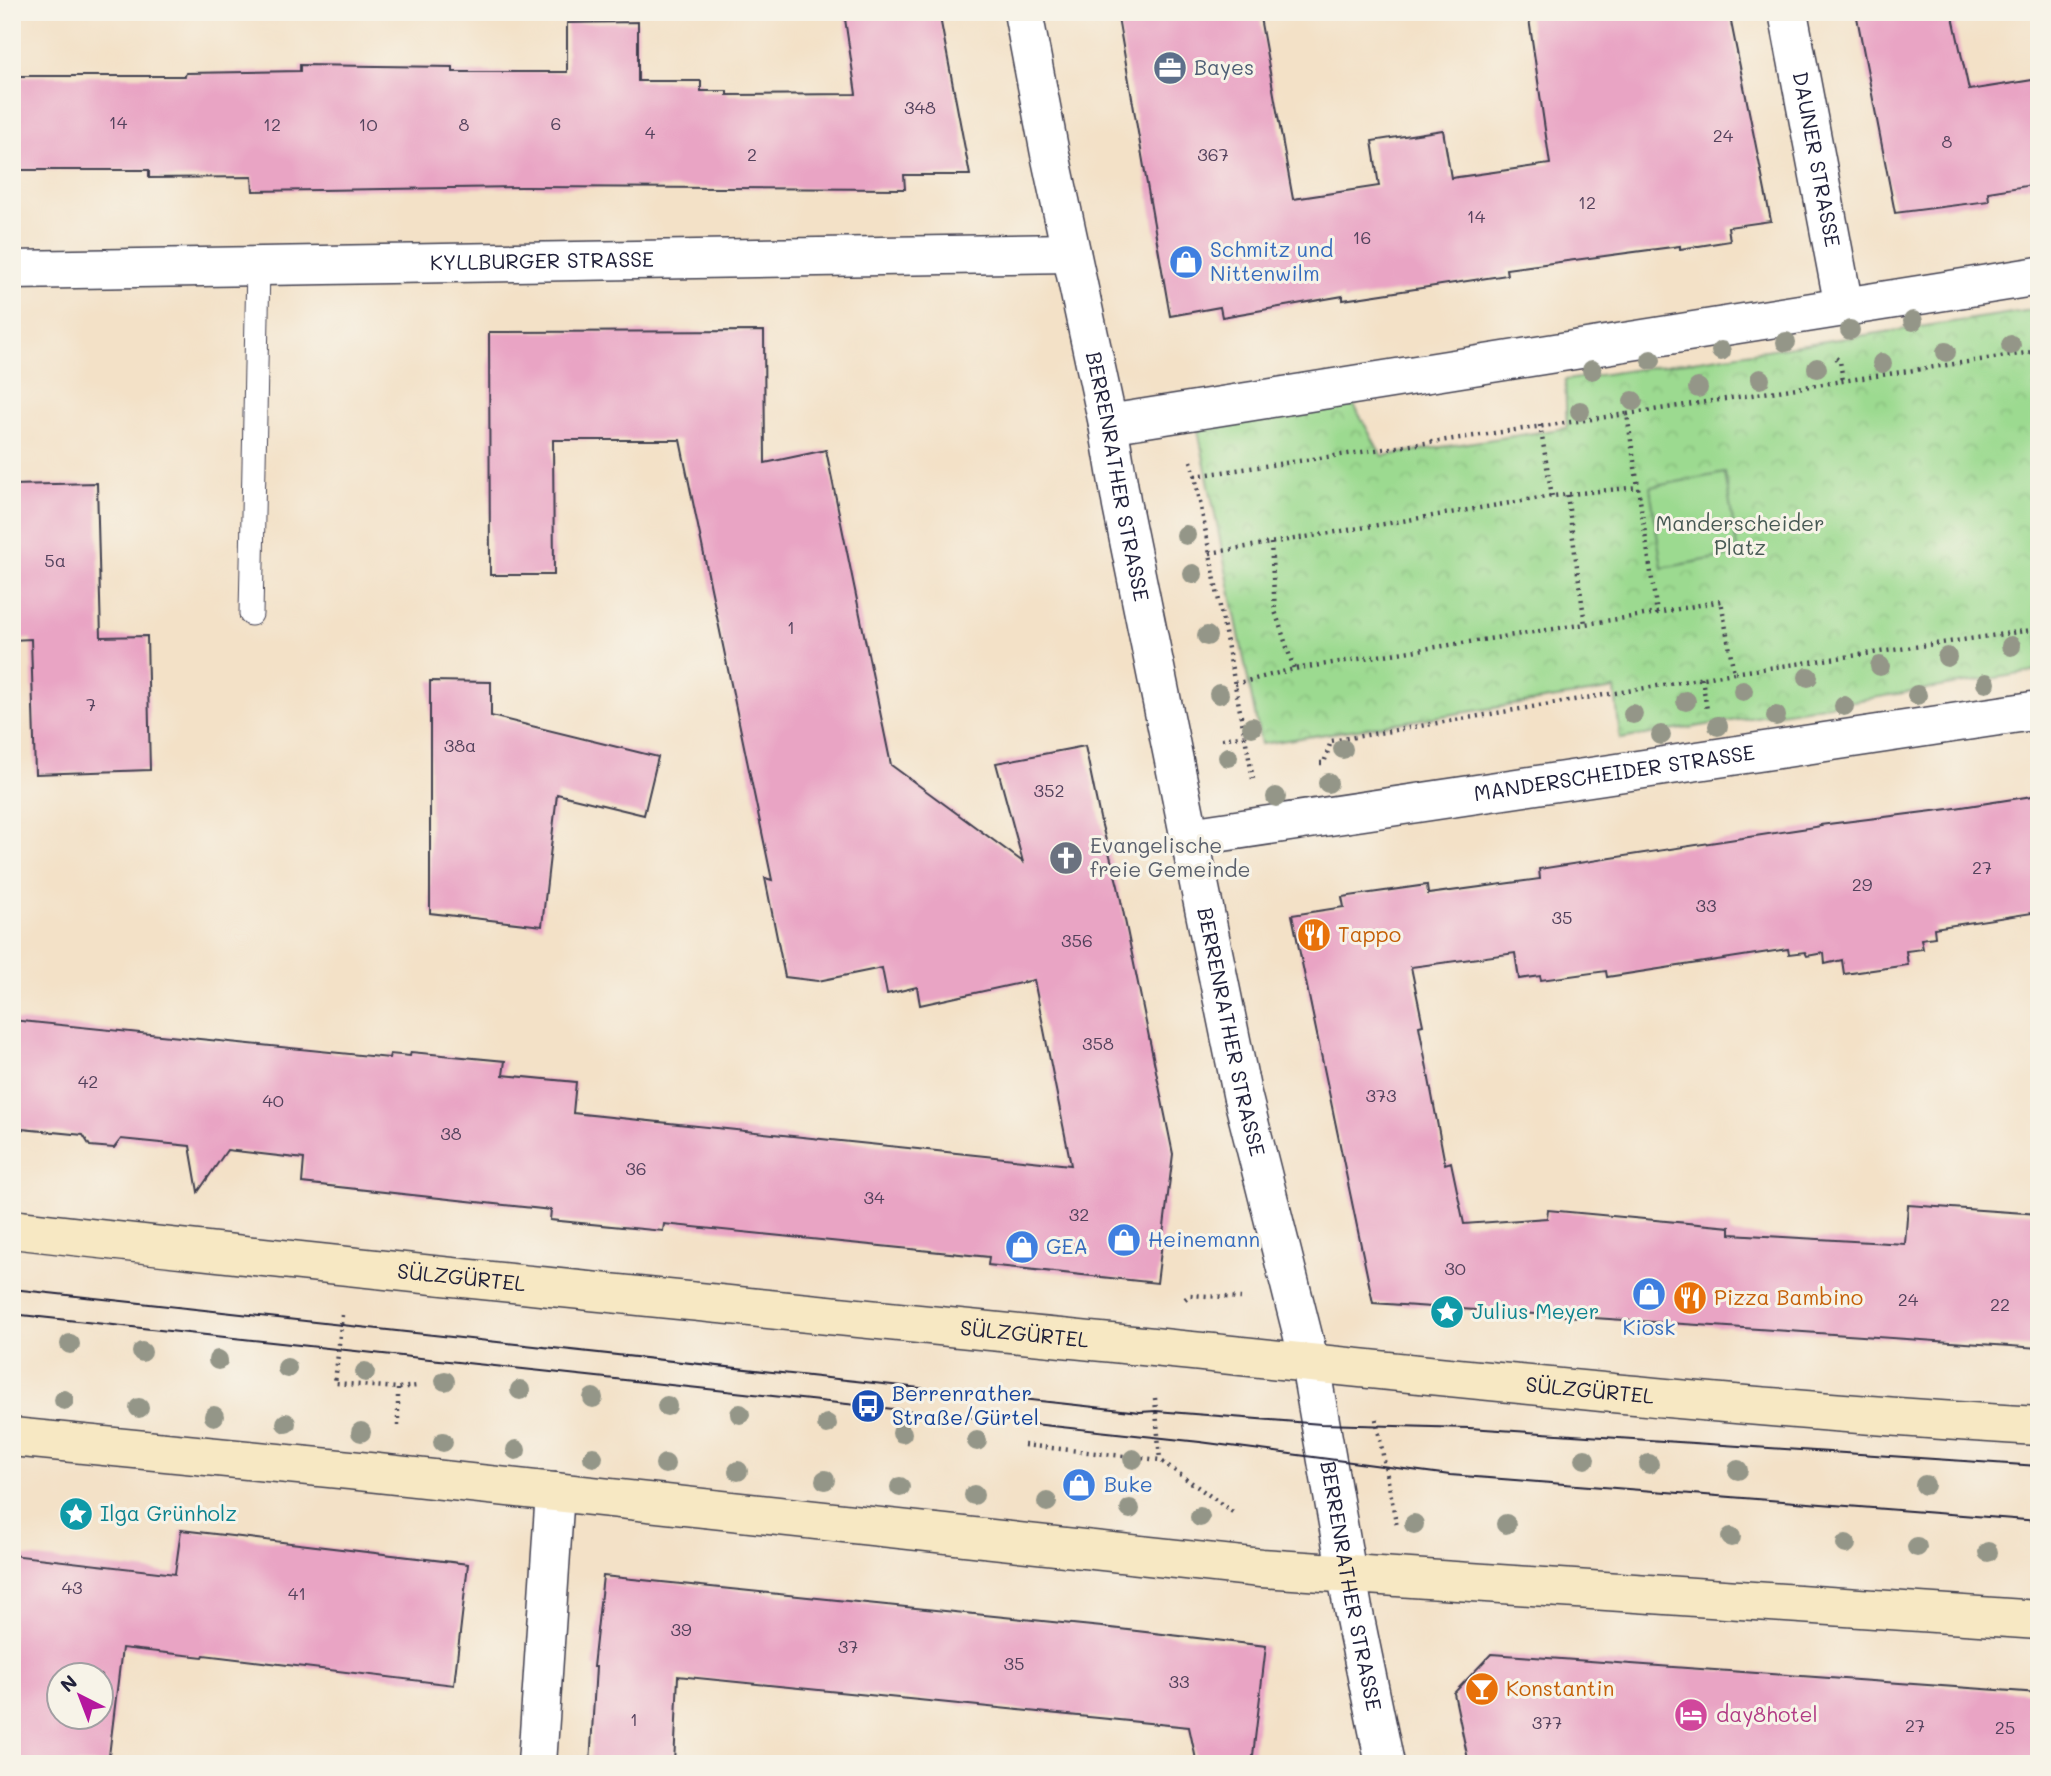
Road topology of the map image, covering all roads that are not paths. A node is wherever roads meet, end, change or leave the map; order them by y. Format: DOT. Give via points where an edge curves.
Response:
graph roads {
  1 [pos="1023,12"];
  2 [pos="1788,12"];
  3 [pos="1071,253"];
  4 [pos="258,266"];
  5 [pos="12,270"];
  6 [pos="2039,276"];
  7 [pos="1844,307"];
  8 [pos="1108,424"];
  9 [pos="251,614"];
  10 [pos="2039,710"];
  11 [pos="1189,837"];
  12 [pos="12,1229"];
  13 [pos="1310,1364"];
  14 [pos="2039,1426"];
  15 [pos="12,1437"];
  16 [pos="555,1492"];
  17 [pos="1348,1574"];
  18 [pos="2039,1620"];
  19 [pos="537,1764"];
  20 [pos="1385,1764"];
  1 -- 3 [label="street, BERRENRATHER STRASSE"];
  2 -- 7 [label="street, DAUNER STRASSE"];
  3 -- 4 [label="street, KYLLBURGER STRASSE"];
  3 -- 8 [label="street, BERRENRATHER STRASSE"];
  4 -- 5 [label="street, KYLLBURGER STRASSE"];
  4 -- 9 [label="lane"];
  6 -- 7 [label="street"];
  7 -- 8 [label="street"];
  8 -- 11 [label="street, BERRENRATHER STRASSE"];
  10 -- 11 [label="street, MANDERSCHEIDER STRASSE"];
  11 -- 13 [label="street, BERRENRATHER STRASSE" via="1242,1094"];
  12 -- 13 [label="main road, SÜLZGÜRTEL"];
  13 -- 14 [label="main road, SÜLZGÜRTEL" via="1768,1408"];
  13 -- 17 [label="street, BERRENRATHER STRASSE"];
  15 -- 16 [label="main road"];
  16 -- 17 [label="main road"];
  16 -- 19 [label="street"];
  17 -- 18 [label="main road"];
  17 -- 20 [label="street, BERRENRATHER STRASSE"];
}
